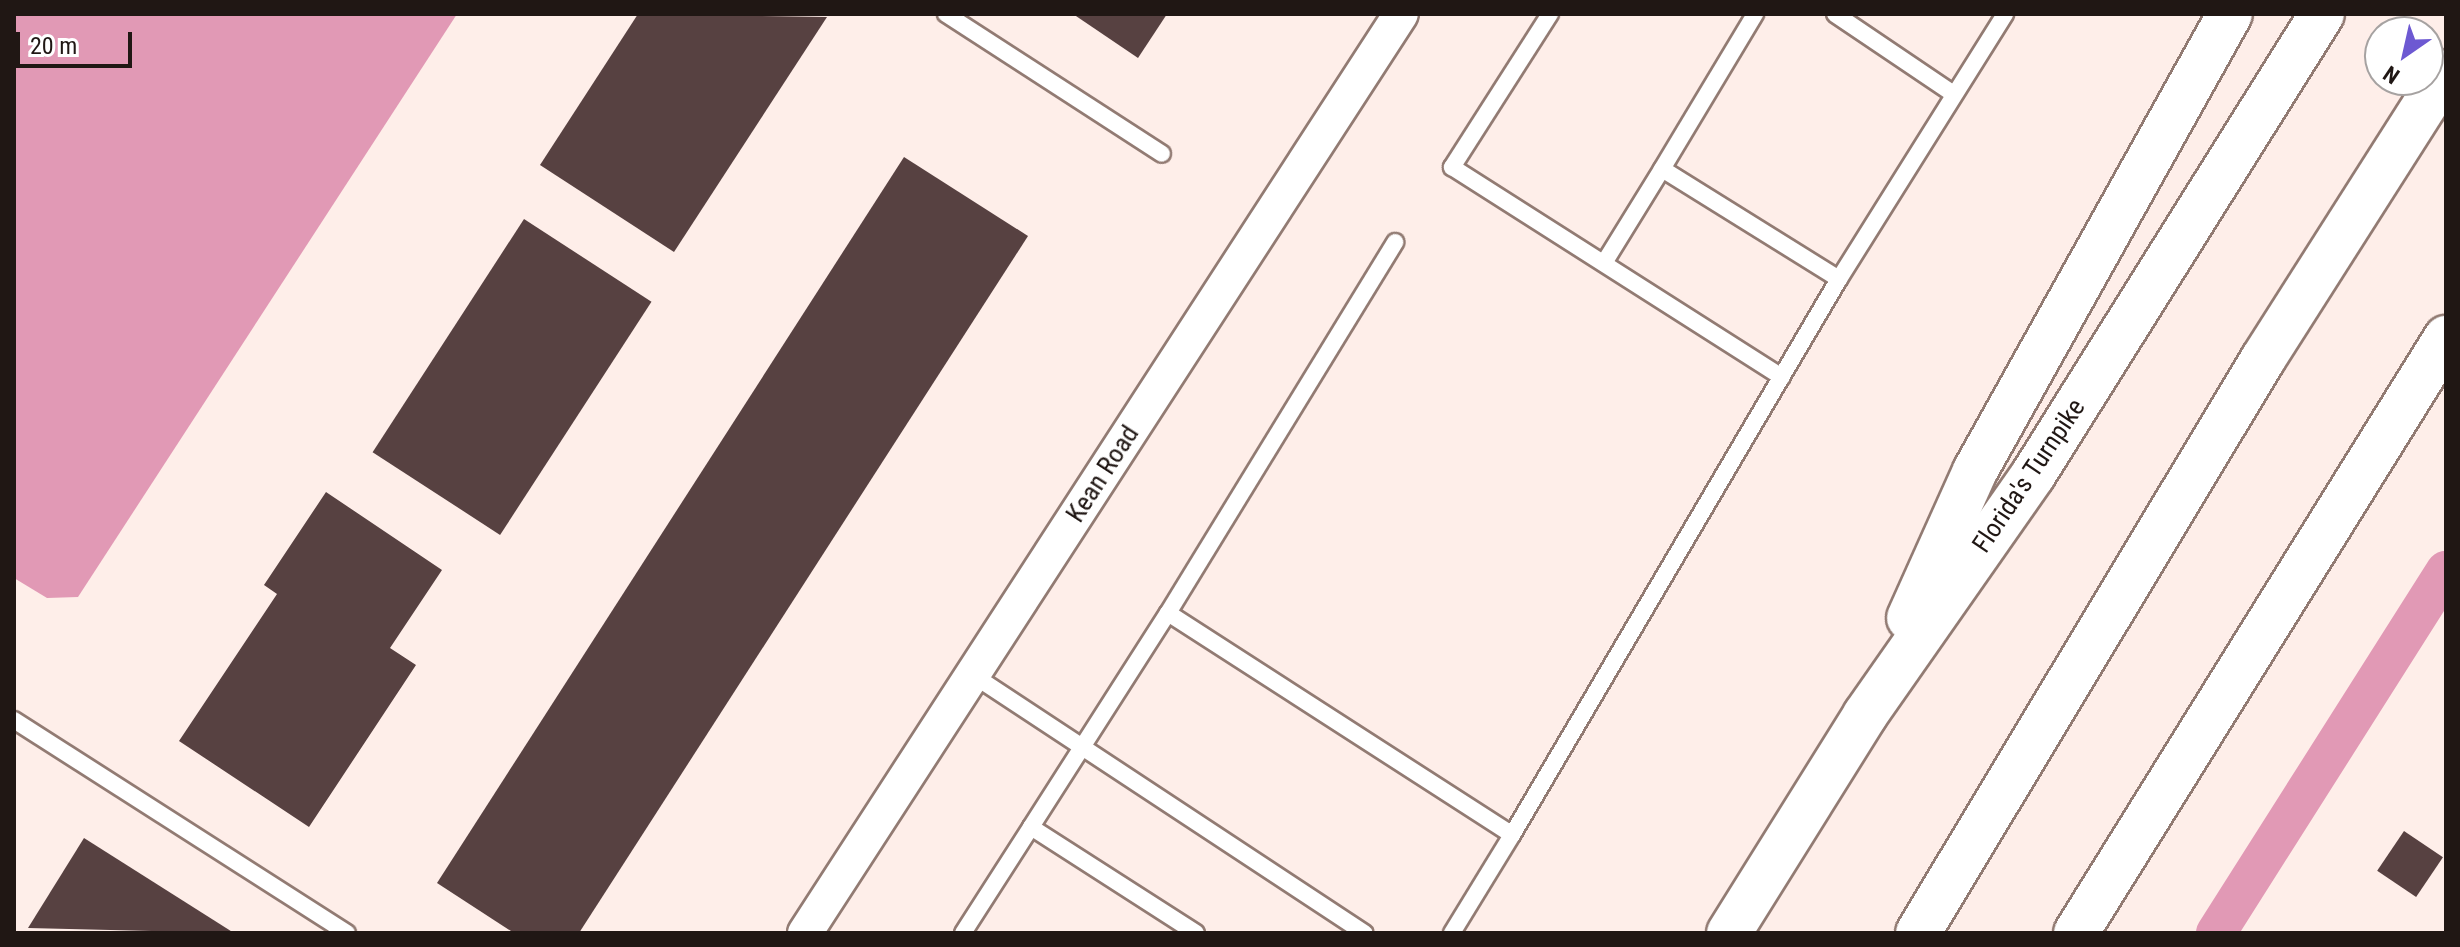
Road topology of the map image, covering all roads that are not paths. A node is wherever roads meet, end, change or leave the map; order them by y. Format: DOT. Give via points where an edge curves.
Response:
graph roads {
  1 [pos="946,14"];
  2 [pos="1401,14"];
  3 [pos="1550,14"];
  4 [pos="1755,14"];
  5 [pos="1835,14"];
  6 [pos="2005,14"];
  7 [pos="2230,14"];
  8 [pos="2322,14"];
  9 [pos="2446,72"];
  10 [pos="1952,93"];
  11 [pos="1162,154"];
  12 [pos="1662,169"];
  13 [pos="1395,242"];
  14 [pos="1604,263"];
  15 [pos="1839,279"];
  16 [pos="2446,338"];
  17 [pos="1782,377"];
  18 [pos="1168,613"];
  19 [pos="973,675"];
  20 [pos="1865,715"];
  21 [pos="14,720"];
  22 [pos="1083,752"];
  23 [pos="1031,827"];
  24 [pos="1512,835"];
  25 [pos="347,933"];
  26 [pos="805,933"];
  27 [pos="963,933"];
  28 [pos="1196,933"];
  29 [pos="1365,933"];
  30 [pos="1452,933"];
  31 [pos="1729,933"];
  32 [pos="1918,933"];
  33 [pos="2076,933"];
  1 -- 11 [label="lane"];
  2 -- 19 [label="street, Kean Road"];
  3 -- 14 [label="lane" via="1452,167"];
  4 -- 12 [label="lane"];
  5 -- 10 [label="lane"];
  6 -- 10 [label="lane"];
  7 -- 20 [label="highway" via="1975,471"];
  8 -- 20 [label="highway, Florida's Turnpike" via="2033,475"];
  9 -- 32 [label="highway"];
  10 -- 15 [label="lane"];
  12 -- 14 [label="lane"];
  12 -- 15 [label="lane"];
  13 -- 18 [label="lane"];
  14 -- 17 [label="lane"];
  15 -- 17 [label="lane"];
  16 -- 33 [label="highway"];
  17 -- 24 [label="lane"];
  18 -- 22 [label="lane"];
  18 -- 24 [label="lane"];
  19 -- 22 [label="lane"];
  19 -- 26 [label="street, Kean Road"];
  20 -- 31 [label="highway, Florida's Turnpike"];
  21 -- 25 [label="lane"];
  22 -- 23 [label="lane"];
  22 -- 29 [label="lane"];
  23 -- 27 [label="lane"];
  23 -- 28 [label="lane"];
  24 -- 30 [label="lane"];
}
